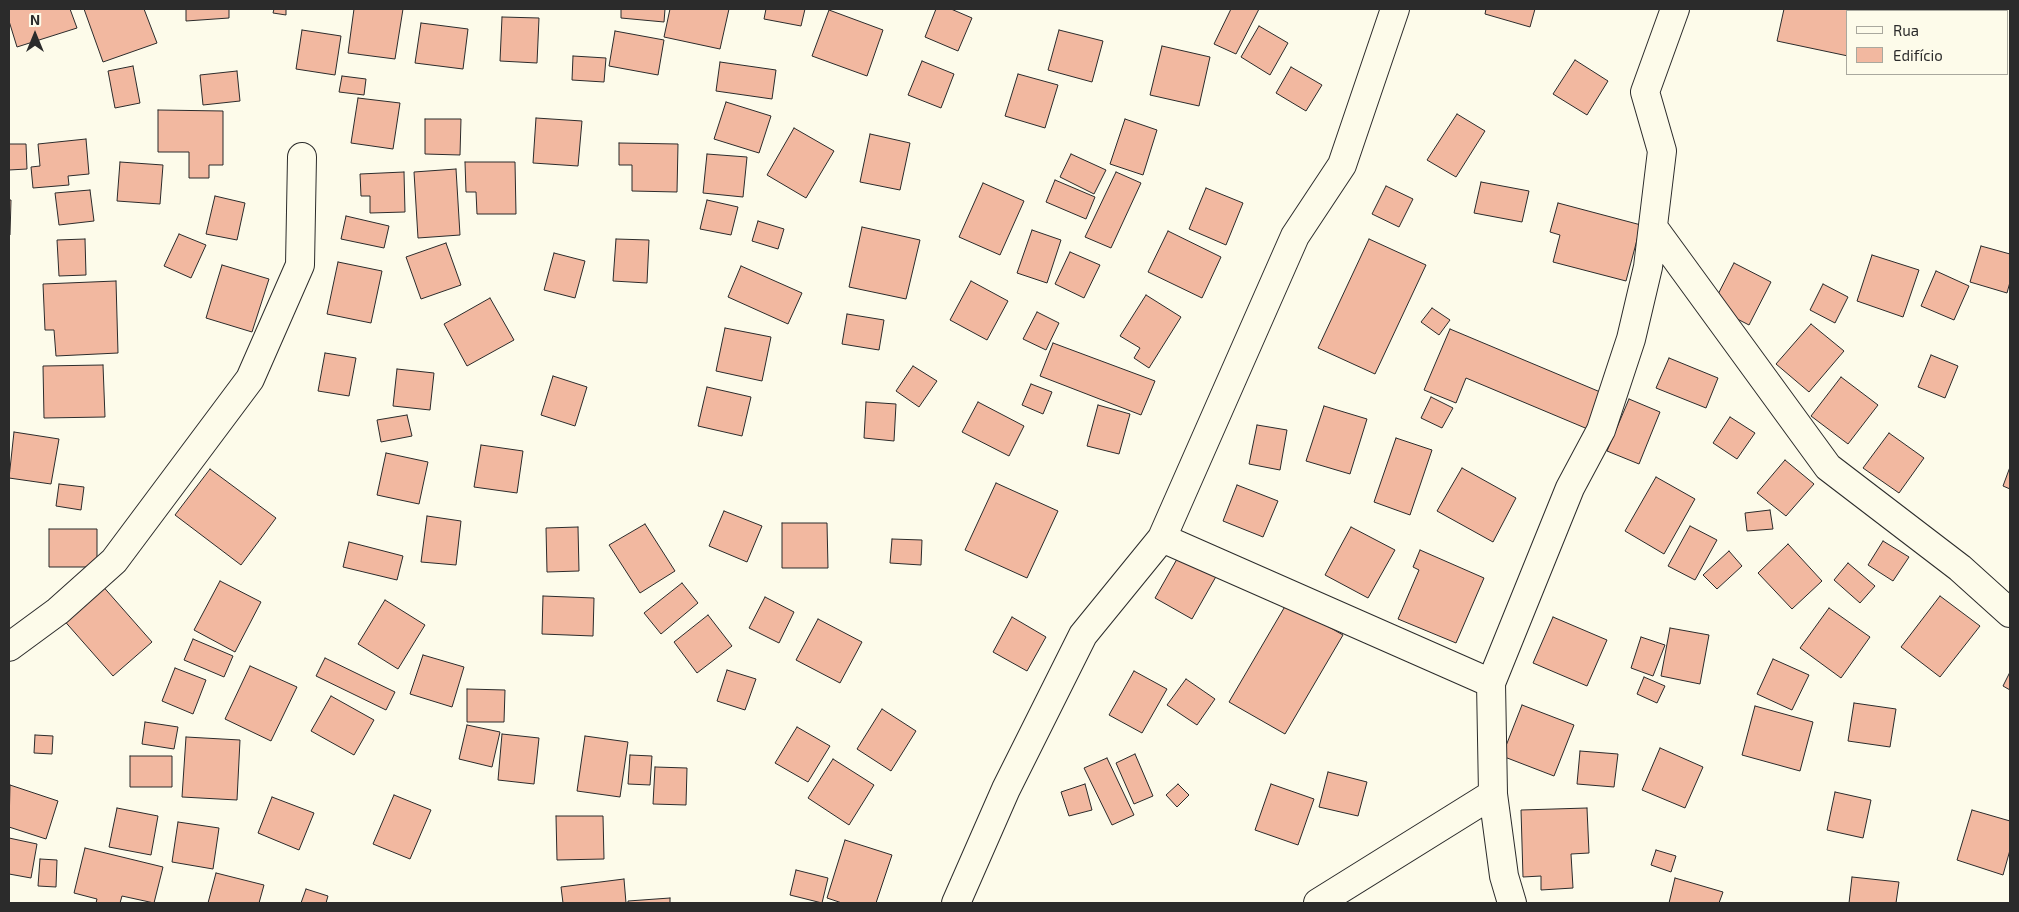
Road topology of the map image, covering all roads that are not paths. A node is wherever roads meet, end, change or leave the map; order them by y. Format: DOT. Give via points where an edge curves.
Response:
graph roads {
  1 [pos="1395,9"];
  2 [pos="1675,9"];
  3 [pos="302,157"];
  4 [pos="1653,227"];
  5 [pos="1162,538"];
  6 [pos="2010,613"];
  7 [pos="9,647"];
  8 [pos="1491,683"];
  9 [pos="1493,794"];
  10 [pos="956,903"];
  11 [pos="1318,903"];
  12 [pos="1512,903"];
  1 -- 5 [label="street" via="1342,165 1295,236"];
  2 -- 4 [label="street" via="1646,92 1662,151"];
  3 -- 7 [label="street" via="300,265 250,379 114,561 58,611"];
  4 -- 6 [label="street" via="1828,467 1960,568"];
  4 -- 8 [label="street" via="1648,267 1630,339 1601,430 1570,488"];
  5 -- 8 [label="street"];
  5 -- 10 [label="street" via="1084,635 1006,789"];
  8 -- 9 [label="street"];
  9 -- 11 [label="street"];
  9 -- 12 [label="street" via="1504,876"];
}
